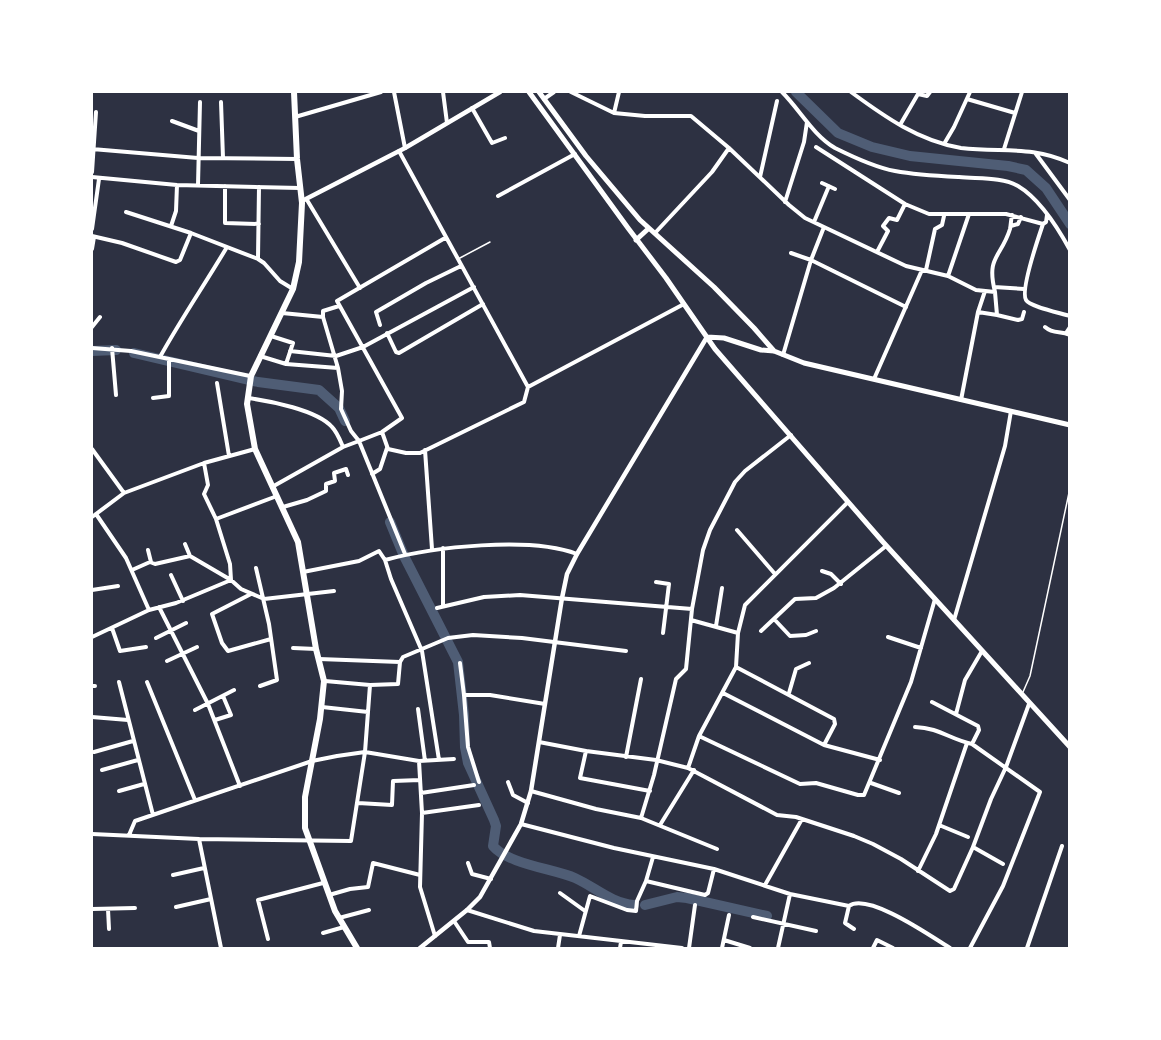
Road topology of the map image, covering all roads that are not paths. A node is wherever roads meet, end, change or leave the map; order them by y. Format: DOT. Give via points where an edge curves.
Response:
graph roads {
  1 [pos="294,92"];
  2 [pos="381,92"];
  3 [pos="394,92"];
  4 [pos="443,92"];
  5 [pos="500,92"];
  6 [pos="529,92"];
  7 [pos="539,92"];
  8 [pos="554,92"];
  9 [pos="571,92"];
  10 [pos="619,92"];
  11 [pos="782,92"];
  12 [pos="851,92"];
  13 [pos="930,92"];
  14 [pos="970,92"];
  15 [pos="1022,92"];
  16 [pos="544,99"];
  17 [pos="967,99"];
  18 [pos="777,100"];
  19 [pos="200,102"];
  20 [pos="221,102"];
  21 [pos="472,108"];
  22 [pos="96,112"];
  23 [pos="614,112"];
  24 [pos="1015,114"];
  25 [pos="295,117"];
  26 [pos="172,121"];
  27 [pos="807,122"];
  28 [pos="447,123"];
  29 [pos="900,125"];
  30 [pos="199,131"];
  31 [pos="505,138"];
  32 [pos="944,144"];
  33 [pos="816,147"];
  34 [pos="405,148"];
  35 [pos="729,148"];
  36 [pos="92,149"];
  37 [pos="1005,149"];
  38 [pos="399,151"];
  39 [pos="575,154"];
  40 [pos="1036,154"];
  41 [pos="198,158"];
  42 [pos="223,158"];
  43 [pos="297,159"];
  44 [pos="1070,163"];
  45 [pos="92,172"];
  46 [pos="92,177"];
  47 [pos="760,178"];
  48 [pos="99,179"];
  49 [pos="822,183"];
  50 [pos="177,185"];
  51 [pos="198,185"];
  52 [pos="225,186"];
  53 [pos="829,186"];
  54 [pos="259,187"];
  55 [pos="300,188"];
  56 [pos="835,189"];
  57 [pos="498,196"];
  58 [pos="304,200"];
  59 [pos="1070,200"];
  60 [pos="785,202"];
  61 [pos="905,204"];
  62 [pos="126,212"];
  63 [pos="969,214"];
  64 [pos="1012,215"];
  65 [pos="944,216"];
  66 [pos="1021,217"];
  67 [pos="1046,220"];
  68 [pos="814,222"];
  69 [pos="259,224"];
  70 [pos="171,226"];
  71 [pos="1011,226"];
  72 [pos="824,227"];
  73 [pos="92,229"];
  74 [pos="648,229"];
  75 [pos="191,233"];
  76 [pos="654,234"];
  77 [pos="93,237"];
  78 [pos="445,238"];
  79 [pos="636,240"];
  80 [pos="490,242"];
  81 [pos="227,247"];
  82 [pos="92,249"];
  83 [pos="1070,250"];
  84 [pos="877,252"];
  85 [pos="791,253"];
  86 [pos="258,259"];
  87 [pos="458,259"];
  88 [pos="811,260"];
  89 [pos="461,266"];
  90 [pos="924,270"];
  91 [pos="948,276"];
  92 [pos="474,287"];
  93 [pos="360,288"];
  94 [pos="293,289"];
  95 [pos="995,290"];
  96 [pos="1024,290"];
  97 [pos="985,291"];
  98 [pos="684,303"];
  99 [pos="483,304"];
  100 [pos="339,306"];
  101 [pos="906,307"];
  102 [pos="978,312"];
  103 [pos="1024,312"];
  104 [pos="282,313"];
  105 [pos="997,315"];
  106 [pos="1070,316"];
  107 [pos="100,317"];
  108 [pos="323,317"];
  109 [pos="380,325"];
  110 [pos="92,327"];
  111 [pos="1045,327"];
  112 [pos="1070,327"];
  113 [pos="387,333"];
  114 [pos="1068,334"];
  115 [pos="270,336"];
  116 [pos="707,337"];
  117 [pos="363,347"];
  118 [pos="92,348"];
  119 [pos="112,349"];
  120 [pos="290,351"];
  121 [pos="774,351"];
  122 [pos="260,356"];
  123 [pos="336,356"];
  124 [pos="783,356"];
  125 [pos="160,357"];
  126 [pos="169,360"];
  127 [pos="286,364"];
  128 [pos="339,368"];
  129 [pos="251,377"];
  130 [pos="874,379"];
  131 [pos="217,383"];
  132 [pos="528,387"];
  133 [pos="116,396"];
  134 [pos="248,397"];
  135 [pos="153,398"];
  136 [pos="961,400"];
  137 [pos="1011,411"];
  138 [pos="1070,425"];
  139 [pos="382,432"];
  140 [pos="791,435"];
  141 [pos="357,442"];
  142 [pos="343,447"];
  143 [pos="387,448"];
  144 [pos="92,449"];
  145 [pos="255,450"];
  146 [pos="425,450"];
  147 [pos="229,456"];
  148 [pos="204,463"];
  149 [pos="372,474"];
  150 [pos="348,476"];
  151 [pos="272,487"];
  152 [pos="1070,488"];
  153 [pos="124,493"];
  154 [pos="277,496"];
  155 [pos="849,501"];
  156 [pos="283,507"];
  157 [pos="94,515"];
  158 [pos="216,519"];
  159 [pos="736,530"];
  160 [pos="185,544"];
  161 [pos="887,546"];
  162 [pos="443,548"];
  163 [pos="432,549"];
  164 [pos="148,550"];
  165 [pos="577,554"];
  166 [pos="404,555"];
  167 [pos="190,556"];
  168 [pos="385,560"];
  169 [pos="151,562"];
  170 [pos="256,568"];
  171 [pos="132,570"];
  172 [pos="303,572"];
  173 [pos="822,572"];
  174 [pos="776,574"];
  175 [pos="171,575"];
  176 [pos="231,580"];
  177 [pos="656,582"];
  178 [pos="841,584"];
  179 [pos="118,586"];
  180 [pos="722,588"];
  181 [pos="92,590"];
  182 [pos="334,591"];
  183 [pos="252,593"];
  184 [pos="307,593"];
  185 [pos="562,598"];
  186 [pos="935,598"];
  187 [pos="264,599"];
  188 [pos="183,600"];
  189 [pos="443,605"];
  190 [pos="666,606"];
  191 [pos="159,607"];
  192 [pos="437,608"];
  193 [pos="692,609"];
  194 [pos="150,610"];
  195 [pos="774,619"];
  196 [pos="691,620"];
  197 [pos="954,620"];
  198 [pos="186,623"];
  199 [pos="716,626"];
  200 [pos="112,627"];
  201 [pos="171,630"];
  202 [pos="761,631"];
  203 [pos="816,631"];
  204 [pos="663,633"];
  205 [pos="738,633"];
  206 [pos="92,637"];
  207 [pos="156,638"];
  208 [pos="888,638"];
  209 [pos="272,639"];
  210 [pos="556,643"];
  211 [pos="146,647"];
  212 [pos="196,647"];
  213 [pos="293,648"];
  214 [pos="921,648"];
  215 [pos="316,649"];
  216 [pos="422,651"];
  217 [pos="626,651"];
  218 [pos="982,651"];
  219 [pos="183,654"];
  220 [pos="318,658"];
  221 [pos="401,660"];
  222 [pos="167,661"];
  223 [pos="460,663"];
  224 [pos="809,663"];
  225 [pos="736,667"];
  226 [pos="641,680"];
  227 [pos="324,681"];
  228 [pos="119,682"];
  229 [pos="147,682"];
  230 [pos="370,685"];
  231 [pos="260,686"];
  232 [pos="234,690"];
  233 [pos="723,693"];
  234 [pos="789,693"];
  235 [pos="464,695"];
  236 [pos="1022,695"];
  237 [pos="223,696"];
  238 [pos="932,702"];
  239 [pos="208,704"];
  240 [pos="545,704"];
  241 [pos="1029,704"];
  242 [pos="322,707"];
  243 [pos="418,709"];
  244 [pos="195,710"];
  245 [pos="368,712"];
  246 [pos="956,714"];
  247 [pos="92,717"];
  248 [pos="128,720"];
  249 [pos="215,720"];
  250 [pos="915,728"];
  251 [pos="699,736"];
  252 [pos="133,741"];
  253 [pos="539,742"];
  254 [pos="971,743"];
  255 [pos="824,745"];
  256 [pos="1070,747"];
  257 [pos="586,751"];
  258 [pos="94,752"];
  259 [pos="365,752"];
  260 [pos="626,757"];
  261 [pos="454,759"];
  262 [pos="138,760"];
  263 [pos="439,760"];
  264 [pos="656,760"];
  265 [pos="880,760"];
  266 [pos="312,761"];
  267 [pos="419,761"];
  268 [pos="425,761"];
  269 [pos="1006,767"];
  270 [pos="688,768"];
  271 [pos="102,770"];
  272 [pos="694,770"];
  273 [pos="420,780"];
  274 [pos="479,782"];
  275 [pos="508,782"];
  276 [pos="871,783"];
  277 [pos="144,784"];
  278 [pos="474,785"];
  279 [pos="240,786"];
  280 [pos="119,790"];
  281 [pos="531,790"];
  282 [pos="650,791"];
  283 [pos="421,793"];
  284 [pos="899,793"];
  285 [pos="195,800"];
  286 [pos="357,803"];
  287 [pos="528,803"];
  288 [pos="479,806"];
  289 [pos="422,813"];
  290 [pos="153,815"];
  291 [pos="641,818"];
  292 [pos="802,819"];
  293 [pos="521,824"];
  294 [pos="660,825"];
  295 [pos="939,825"];
  296 [pos="92,834"];
  297 [pos="129,835"];
  298 [pos="968,837"];
  299 [pos="199,839"];
  300 [pos="308,840"];
  301 [pos="1062,846"];
  302 [pos="973,847"];
  303 [pos="717,849"];
  304 [pos="653,856"];
  305 [pos="468,862"];
  306 [pos="1003,864"];
  307 [pos="204,868"];
  308 [pos="714,870"];
  309 [pos="918,871"];
  310 [pos="173,875"];
  311 [pos="420,875"];
  312 [pos="491,879"];
  313 [pos="646,881"];
  314 [pos="323,883"];
  315 [pos="765,885"];
  316 [pos="560,893"];
  317 [pos="790,894"];
  318 [pos="328,895"];
  319 [pos="211,899"];
  320 [pos="695,905"];
  321 [pos="849,906"];
  322 [pos="176,907"];
  323 [pos="135,908"];
  324 [pos="92,909"];
  325 [pos="108,909"];
  326 [pos="369,910"];
  327 [pos="467,910"];
  328 [pos="585,911"];
  329 [pos="729,915"];
  330 [pos="753,917"];
  331 [pos="339,918"];
  332 [pos="454,921"];
  333 [pos="785,924"];
  334 [pos="344,927"];
  335 [pos="854,928"];
  336 [pos="109,929"];
  337 [pos="816,931"];
  338 [pos="323,933"];
  339 [pos="560,935"];
  340 [pos="435,936"];
  341 [pos="579,936"];
  342 [pos="268,939"];
  343 [pos="724,940"];
  344 [pos="621,942"];
  345 [pos="221,948"];
  346 [pos="357,948"];
  347 [pos="420,948"];
  348 [pos="490,948"];
  349 [pos="558,948"];
  350 [pos="620,948"];
  351 [pos="682,948"];
  352 [pos="689,948"];
  353 [pos="722,948"];
  354 [pos="750,948"];
  355 [pos="778,948"];
  356 [pos="873,948"];
  357 [pos="893,948"];
  358 [pos="950,948"];
  359 [pos="970,948"];
  360 [pos="1027,948"];
  1 -- 25 [label="highway"];
  2 -- 25 [label="street"];
  3 -- 34 [label="street"];
  4 -- 28 [label="street"];
  5 -- 21 [label="street"];
  6 -- 39 [label="main road"];
  7 -- 16 [label="main road"];
  8 -- 16 [label="street"];
  9 -- 23 [label="street"];
  10 -- 23 [label="street"];
  11 -- 27 [label="street"];
  12 -- 29 [label="street"];
  13 -- 29 [label="street" via="927,96 918,94"];
  14 -- 17 [label="street"];
  15 -- 24 [label="street"];
  16 -- 74 [label="main road" via="607,183"];
  17 -- 24 [label="street"];
  17 -- 32 [label="street"];
  18 -- 47 [label="street"];
  19 -- 30 [label="street"];
  20 -- 42 [label="street"];
  21 -- 28 [label="street"];
  21 -- 31 [label="street" via="492,143"];
  22 -- 36 [label="street"];
  23 -- 35 [label="street" via="691,116"];
  24 -- 37 [label="street"];
  25 -- 43 [label="highway"];
  26 -- 30 [label="street"];
  27 -- 60 [label="street"];
  27 -- 67 [label="street" via="834,147 894,171 985,179 1019,187"];
  28 -- 34 [label="street"];
  29 -- 32 [label="street"];
  30 -- 41 [label="street"];
  32 -- 37 [label="street"];
  33 -- 61 [label="street"];
  34 -- 38 [label="street"];
  35 -- 47 [label="street"];
  35 -- 76 [label="street"];
  36 -- 41 [label="street"];
  36 -- 45 [label="street"];
  37 -- 40 [label="street"];
  38 -- 58 [label="street"];
  38 -- 78 [label="street"];
  39 -- 57 [label="street"];
  39 -- 79 [label="main road"];
  40 -- 44 [label="street" via="1053,155"];
  40 -- 59 [label="street"];
  41 -- 42 [label="street"];
  41 -- 51 [label="street"];
  42 -- 43 [label="street"];
  43 -- 55 [label="highway"];
  46 -- 48 [label="street"];
  47 -- 60 [label="street"];
  48 -- 50 [label="street"];
  48 -- 73 [label="street"];
  49 -- 53 [label="street"];
  50 -- 51 [label="street"];
  50 -- 70 [label="street"];
  51 -- 52 [label="street"];
  52 -- 54 [label="street"];
  52 -- 69 [label="street" via="225,223"];
  53 -- 56 [label="street"];
  53 -- 68 [label="street"];
  54 -- 55 [label="street"];
  54 -- 69 [label="street"];
  55 -- 58 [label="highway"];
  58 -- 93 [label="street"];
  58 -- 94 [label="highway"];
  60 -- 68 [label="street"];
  61 -- 63 [label="street" via="929,214"];
  61 -- 84 [label="street" via="897,220 889,218 883,226 888,231"];
  62 -- 70 [label="street"];
  63 -- 64 [label="street"];
  63 -- 91 [label="street"];
  64 -- 66 [label="street"];
  64 -- 71 [label="street"];
  65 -- 90 [label="street" via="942,225 935,229"];
  66 -- 67 [label="street"];
  66 -- 71 [label="street" via="1018,224"];
  67 -- 83 [label="street"];
  67 -- 96 [label="street"];
  68 -- 72 [label="street"];
  69 -- 86 [label="street"];
  70 -- 75 [label="street"];
  71 -- 95 [label="street" via="992,267"];
  72 -- 84 [label="street"];
  72 -- 88 [label="street"];
  74 -- 76 [label="main road"];
  74 -- 79 [label="main road"];
  75 -- 77 [label="street" via="176,262"];
  75 -- 81 [label="street"];
  76 -- 121 [label="main road" via="714,287"];
  77 -- 82 [label="street"];
  78 -- 87 [label="street"];
  78 -- 93 [label="street"];
  79 -- 98 [label="main road"];
  80 -- 87 [label="lane"];
  81 -- 86 [label="street"];
  81 -- 125 [label="street"];
  84 -- 90 [label="street"];
  85 -- 88 [label="street"];
  86 -- 94 [label="street"];
  87 -- 89 [label="street"];
  88 -- 101 [label="street"];
  88 -- 124 [label="street"];
  89 -- 92 [label="street"];
  89 -- 109 [label="street" via="376,312"];
  90 -- 91 [label="street"];
  90 -- 101 [label="street"];
  91 -- 97 [label="street" via="972,289"];
  92 -- 99 [label="street"];
  92 -- 113 [label="street"];
  93 -- 100 [label="street" via="337,300"];
  94 -- 104 [label="highway"];
  95 -- 96 [label="street"];
  95 -- 97 [label="street"];
  95 -- 105 [label="street"];
  96 -- 106 [label="street" via="1027,302"];
  97 -- 102 [label="street"];
  98 -- 116 [label="main road"];
  98 -- 132 [label="street"];
  99 -- 113 [label="street" via="399,353"];
  99 -- 132 [label="street"];
  100 -- 108 [label="street" via="323,310"];
  100 -- 117 [label="street"];
  101 -- 130 [label="street"];
  102 -- 105 [label="street"];
  102 -- 136 [label="street"];
  103 -- 105 [label="street" via="1018,320"];
  104 -- 108 [label="street"];
  104 -- 115 [label="highway"];
  107 -- 110 [label="street"];
  108 -- 123 [label="street"];
  111 -- 114 [label="street" via="1053,333"];
  112 -- 114 [label="street"];
  113 -- 117 [label="street"];
  115 -- 120 [label="street" via="292,343"];
  115 -- 122 [label="highway"];
  116 -- 121 [label="main road"];
  116 -- 140 [label="main road"];
  116 -- 165 [label="street"];
  117 -- 123 [label="street"];
  117 -- 139 [label="street" via="402,418"];
  118 -- 119 [label="street"];
  119 -- 125 [label="street"];
  119 -- 133 [label="street"];
  120 -- 123 [label="street"];
  120 -- 127 [label="street"];
  121 -- 124 [label="main road"];
  122 -- 127 [label="street"];
  122 -- 129 [label="highway"];
  123 -- 128 [label="street"];
  124 -- 130 [label="main road"];
  125 -- 126 [label="street"];
  126 -- 129 [label="street"];
  126 -- 135 [label="street" via="169,396"];
  127 -- 128 [label="street"];
  128 -- 141 [label="street" via="340,409"];
  129 -- 134 [label="highway"];
  130 -- 136 [label="main road"];
  131 -- 147 [label="street"];
  132 -- 146 [label="street" via="524,402"];
  134 -- 142 [label="street" via="296,408 327,422"];
  134 -- 145 [label="highway"];
  136 -- 137 [label="main road"];
  137 -- 138 [label="main road"];
  137 -- 197 [label="street" via="1005,446"];
  139 -- 141 [label="street"];
  139 -- 143 [label="street"];
  140 -- 155 [label="main road"];
  140 -- 193 [label="street" via="735,482 705,542"];
  141 -- 142 [label="street"];
  141 -- 149 [label="street"];
  142 -- 151 [label="street"];
  143 -- 146 [label="street" via="406,453"];
  143 -- 149 [label="street" via="381,466"];
  144 -- 153 [label="street"];
  145 -- 147 [label="street"];
  145 -- 151 [label="highway"];
  146 -- 163 [label="street"];
  147 -- 148 [label="street"];
  148 -- 153 [label="street"];
  148 -- 158 [label="street" via="208,485 204,494"];
  149 -- 166 [label="street"];
  150 -- 156 [label="street" via="346,470 334,473 335,481 326,484 326,491"];
  151 -- 154 [label="highway"];
  152 -- 236 [label="lane" via="1030,676"];
  153 -- 157 [label="street"];
  154 -- 156 [label="highway"];
  154 -- 158 [label="street"];
  155 -- 161 [label="main road"];
  155 -- 174 [label="street"];
  156 -- 172 [label="highway" via="298,542"];
  157 -- 171 [label="street"];
  158 -- 176 [label="street"];
  159 -- 174 [label="street"];
  160 -- 167 [label="street"];
  161 -- 178 [label="street"];
  161 -- 186 [label="main road"];
  162 -- 163 [label="street"];
  162 -- 165 [label="street" via="546,546"];
  162 -- 189 [label="street"];
  163 -- 166 [label="street"];
  164 -- 169 [label="street"];
  165 -- 185 [label="street" via="567,574"];
  166 -- 168 [label="street"];
  167 -- 169 [label="street"];
  167 -- 176 [label="street"];
  168 -- 172 [label="street" via="378,551 359,561"];
  168 -- 216 [label="street"];
  169 -- 171 [label="street"];
  170 -- 187 [label="street"];
  171 -- 194 [label="street"];
  172 -- 184 [label="highway"];
  173 -- 178 [label="street" via="831,574"];
  174 -- 205 [label="street" via="745,605"];
  175 -- 188 [label="street"];
  176 -- 183 [label="street"];
  176 -- 188 [label="street"];
  177 -- 190 [label="street" via="669,584"];
  178 -- 195 [label="street" via="816,598 795,599"];
  179 -- 181 [label="street"];
  180 -- 199 [label="street"];
  182 -- 184 [label="street"];
  183 -- 187 [label="street"];
  183 -- 209 [label="street" via="212,614 222,643 227,651"];
  184 -- 187 [label="street"];
  184 -- 215 [label="highway"];
  185 -- 189 [label="street" via="497,595"];
  185 -- 190 [label="street"];
  185 -- 210 [label="street"];
  186 -- 197 [label="main road"];
  186 -- 214 [label="street"];
  187 -- 209 [label="street"];
  188 -- 191 [label="street"];
  189 -- 192 [label="street"];
  190 -- 193 [label="street"];
  190 -- 204 [label="street"];
  191 -- 194 [label="street"];
  191 -- 201 [label="street"];
  193 -- 196 [label="street"];
  194 -- 200 [label="street"];
  195 -- 202 [label="street"];
  195 -- 203 [label="street" via="790,636"];
  196 -- 199 [label="street"];
  196 -- 264 [label="street" via="686,669 676,679"];
  197 -- 218 [label="main road"];
  198 -- 201 [label="street"];
  199 -- 205 [label="street"];
  200 -- 206 [label="street"];
  200 -- 211 [label="street" via="120,651"];
  201 -- 207 [label="street"];
  201 -- 219 [label="street"];
  205 -- 225 [label="street"];
  208 -- 214 [label="street"];
  209 -- 231 [label="street" via="278,680"];
  210 -- 216 [label="street" via="483,635 448,638"];
  210 -- 217 [label="street"];
  210 -- 240 [label="street"];
  212 -- 219 [label="street"];
  213 -- 215 [label="street"];
  214 -- 265 [label="street"];
  215 -- 220 [label="highway"];
  216 -- 221 [label="street"];
  216 -- 263 [label="street"];
  218 -- 236 [label="main road"];
  218 -- 246 [label="street" via="965,680"];
  219 -- 222 [label="street"];
  219 -- 239 [label="street"];
  220 -- 221 [label="street"];
  220 -- 227 [label="highway"];
  221 -- 230 [label="street" via="398,684"];
  223 -- 235 [label="street"];
  224 -- 234 [label="street" via="796,669"];
  225 -- 233 [label="street"];
  225 -- 234 [label="street"];
  226 -- 260 [label="street"];
  227 -- 230 [label="street"];
  227 -- 242 [label="highway"];
  228 -- 248 [label="street"];
  229 -- 285 [label="street"];
  230 -- 245 [label="street"];
  232 -- 237 [label="street"];
  233 -- 251 [label="street"];
  233 -- 255 [label="street"];
  234 -- 255 [label="street" via="835,720"];
  235 -- 240 [label="street"];
  235 -- 274 [label="street" via="468,747"];
  236 -- 241 [label="main road"];
  237 -- 239 [label="street"];
  237 -- 249 [label="street" via="231,715"];
  238 -- 246 [label="street"];
  239 -- 244 [label="street"];
  239 -- 249 [label="street"];
  240 -- 253 [label="street"];
  241 -- 256 [label="main road"];
  241 -- 269 [label="street"];
  242 -- 245 [label="street"];
  242 -- 266 [label="highway"];
  243 -- 268 [label="street"];
  245 -- 259 [label="street"];
  246 -- 254 [label="street" via="979,728"];
  247 -- 248 [label="street"];
  248 -- 252 [label="street"];
  249 -- 279 [label="street"];
  250 -- 254 [label="street" via="933,729"];
  251 -- 270 [label="street"];
  251 -- 276 [label="street" via="800,784 816,783 864,795"];
  252 -- 258 [label="street"];
  252 -- 262 [label="street"];
  253 -- 257 [label="street"];
  253 -- 281 [label="street"];
  254 -- 269 [label="street"];
  254 -- 295 [label="street"];
  255 -- 265 [label="street"];
  257 -- 260 [label="street"];
  257 -- 282 [label="street" via="580,778"];
  259 -- 266 [label="street"];
  259 -- 267 [label="street"];
  259 -- 286 [label="street"];
  260 -- 264 [label="street"];
  261 -- 263 [label="street"];
  262 -- 271 [label="street"];
  262 -- 277 [label="street"];
  263 -- 268 [label="street"];
  264 -- 270 [label="street"];
  264 -- 282 [label="street"];
  265 -- 276 [label="street"];
  266 -- 279 [label="street"];
  266 -- 300 [label="highway" via="304,802"];
  267 -- 268 [label="street"];
  267 -- 273 [label="street"];
  269 -- 302 [label="street"];
  269 -- 359 [label="street" via="1040,790 1040,795 1003,886"];
  270 -- 272 [label="street"];
  272 -- 292 [label="street" via="777,815"];
  272 -- 294 [label="street"];
  273 -- 283 [label="street"];
  273 -- 286 [label="street" via="393,781 392,805"];
  275 -- 287 [label="street" via="513,795"];
  276 -- 284 [label="street"];
  277 -- 280 [label="street"];
  277 -- 290 [label="street"];
  278 -- 283 [label="street"];
  279 -- 285 [label="street"];
  281 -- 287 [label="street"];
  281 -- 291 [label="street"];
  282 -- 291 [label="street"];
  283 -- 289 [label="street"];
  285 -- 290 [label="street"];
  286 -- 300 [label="street" via="351,841"];
  287 -- 293 [label="street"];
  288 -- 289 [label="street"];
  289 -- 311 [label="street"];
  290 -- 297 [label="street" via="134,822"];
  291 -- 294 [label="street"];
  292 -- 309 [label="street" via="873,844"];
  292 -- 315 [label="street"];
  293 -- 304 [label="street"];
  293 -- 312 [label="street"];
  294 -- 303 [label="street"];
  295 -- 298 [label="street"];
  295 -- 309 [label="street"];
  296 -- 297 [label="street"];
  297 -- 299 [label="street"];
  299 -- 300 [label="street"];
  299 -- 307 [label="street"];
  300 -- 314 [label="highway"];
  301 -- 360 [label="street"];
  302 -- 306 [label="street"];
  302 -- 309 [label="street" via="952,891"];
  304 -- 308 [label="street"];
  304 -- 313 [label="street"];
  305 -- 312 [label="street" via="473,875"];
  307 -- 310 [label="street"];
  307 -- 319 [label="street"];
  308 -- 313 [label="street" via="705,895"];
  308 -- 315 [label="street"];
  311 -- 318 [label="street" via="373,863 368,887"];
  311 -- 340 [label="street" via="420,889"];
  312 -- 327 [label="street"];
  313 -- 328 [label="street" via="636,912 590,896"];
  314 -- 318 [label="highway"];
  314 -- 342 [label="street" via="258,900"];
  315 -- 317 [label="street"];
  316 -- 328 [label="street"];
  317 -- 321 [label="street"];
  317 -- 333 [label="street"];
  318 -- 331 [label="highway"];
  319 -- 322 [label="street"];
  319 -- 345 [label="street"];
  320 -- 352 [label="street"];
  321 -- 335 [label="street" via="845,924"];
  321 -- 358 [label="street" via="859,903 880,908"];
  323 -- 325 [label="street"];
  324 -- 325 [label="street"];
  325 -- 336 [label="street"];
  326 -- 331 [label="street"];
  327 -- 332 [label="street"];
  327 -- 339 [label="street" via="509,925"];
  328 -- 341 [label="street"];
  329 -- 343 [label="street"];
  330 -- 333 [label="street"];
  331 -- 334 [label="highway"];
  332 -- 340 [label="street"];
  332 -- 348 [label="street" via="468,942 489,942"];
  333 -- 337 [label="street"];
  333 -- 355 [label="street"];
  334 -- 338 [label="street"];
  334 -- 346 [label="highway"];
  339 -- 341 [label="street"];
  339 -- 349 [label="street"];
  340 -- 347 [label="street"];
  341 -- 344 [label="street"];
  343 -- 353 [label="street"];
  343 -- 354 [label="street"];
  344 -- 350 [label="street"];
  344 -- 351 [label="street"];
  356 -- 357 [label="street" via="877,940"];
}
